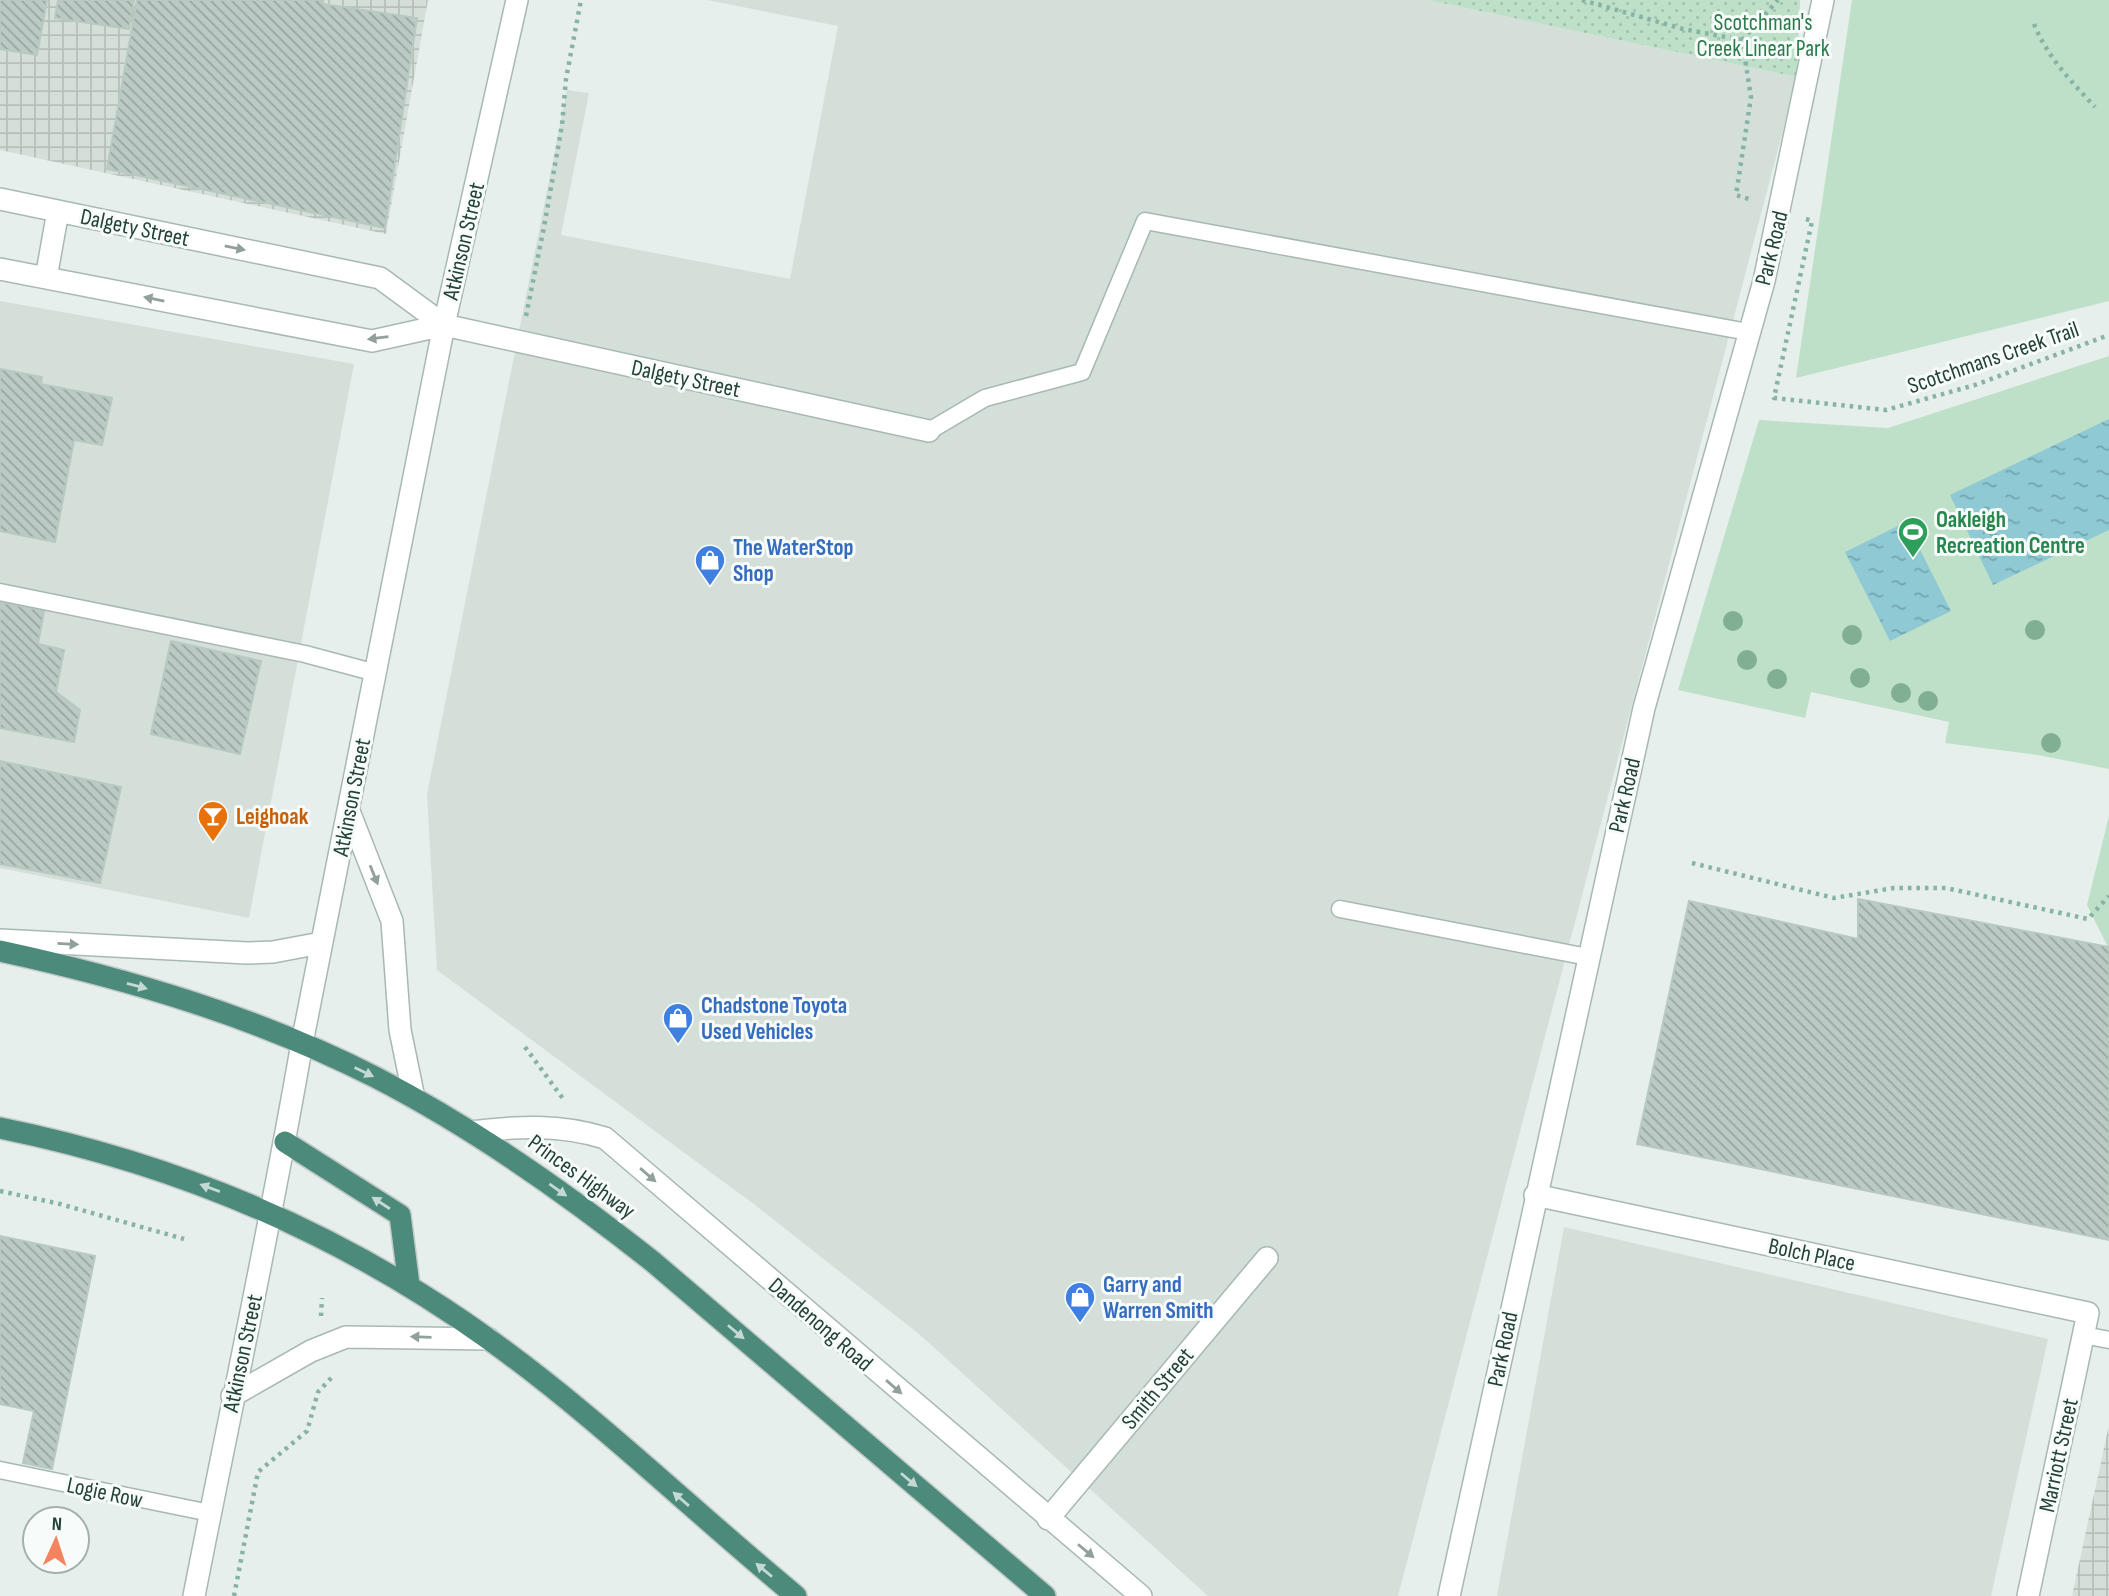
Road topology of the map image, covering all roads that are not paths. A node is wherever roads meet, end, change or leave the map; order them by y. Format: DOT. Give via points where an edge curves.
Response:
graph roads {
  1 [pos="517,0"];
  2 [pos="1822,5"];
  3 [pos="0,199"];
  4 [pos="58,211"];
  5 [pos="0,269"];
  6 [pos="46,278"];
  7 [pos="444,325"];
  8 [pos="1748,332"];
  9 [pos="929,431"];
  10 [pos="0,592"];
  11 [pos="376,673"];
  12 [pos="349,811"];
  13 [pos="1340,909"];
  14 [pos="0,940"];
  15 [pos="321,943"];
  16 [pos="0,951"];
  17 [pos="1588,957"];
  18 [pos="302,1044"];
  19 [pos="414,1098"];
  20 [pos="0,1128"];
  21 [pos="472,1132"];
  22 [pos="285,1142"];
  23 [pos="1535,1195"];
  24 [pos="273,1214"];
  25 [pos="1267,1258"];
  26 [pos="409,1285"];
  27 [pos="2088,1313"];
  28 [pos="2084,1335"];
  29 [pos="489,1339"];
  30 [pos="2109,1340"];
  31 [pos="232,1396"];
  32 [pos="0,1470"];
  33 [pos="210,1513"];
  34 [pos="1048,1519"];
  35 [pos="194,1596"];
  36 [pos="796,1596"];
  37 [pos="1045,1596"];
  38 [pos="1140,1596"];
  39 [pos="1448,1596"];
  40 [pos="2028,1596"];
  1 -- 7 [label="street, Atkinson Street"];
  2 -- 8 [label="street, Park Road" via="1781,210"];
  3 -- 4 [label="street, Dalgety Street"];
  4 -- 6 [label="street, Dalgety Street"];
  4 -- 7 [label="street, Dalgety Street, one-way" via="380,278"];
  5 -- 6 [label="street, Dalgety Street"];
  7 -- 6 [label="street, Dalgety Street, one-way" via="372,341"];
  7 -- 9 [label="street, Dalgety Street"];
  7 -- 11 [label="street, Atkinson Street"];
  8 -- 9 [label="lane" via="1145,221 1082,372 985,398"];
  8 -- 17 [label="street, Park Road" via="1644,708"];
  10 -- 11 [label="lane" via="293,651"];
  11 -- 12 [label="street, Atkinson Street"];
  12 -- 15 [label="street, Atkinson Street"];
  12 -- 19 [label="street, one-way" via="392,921 399,1025"];
  13 -- 17 [label="lane"];
  14 -- 15 [label="street, one-way" via="247,953"];
  15 -- 18 [label="street, Atkinson Street"];
  16 -- 18 [label="highway, Princes Highway, one-way" via="190,1001"];
  17 -- 23 [label="street, Park Road"];
  18 -- 19 [label="highway, Princes Highway, one-way"];
  18 -- 22 [label="street, Atkinson Street"];
  19 -- 21 [label="highway, Princes Highway"];
  24 -- 20 [label="highway, one-way" via="121,1157"];
  21 -- 34 [label="street, Dandenong Road, one-way" via="527,1125 605,1138"];
  21 -- 37 [label="highway, Princes Highway, one-way" via="652,1261"];
  22 -- 24 [label="street, Atkinson Street"];
  26 -- 22 [label="highway, one-way" via="400,1215"];
  23 -- 27 [label="street, Bolch Place"];
  23 -- 39 [label="street, Park Road"];
  24 -- 26 [label="highway" via="340,1245"];
  24 -- 31 [label="street, Atkinson Street"];
  25 -- 34 [label="street, Smith Street"];
  26 -- 29 [label="highway"];
  27 -- 28 [label="street, Marriott Street"];
  28 -- 30 [label="lane"];
  28 -- 40 [label="street, Marriott Street"];
  29 -- 31 [label="street, one-way" via="346,1337 311,1351"];
  36 -- 29 [label="highway, one-way"];
  31 -- 33 [label="street, Atkinson Street"];
  32 -- 33 [label="lane, Logie Row"];
  33 -- 35 [label="street, Atkinson Street"];
  34 -- 38 [label="street, Dandenong Road, one-way"];
}
